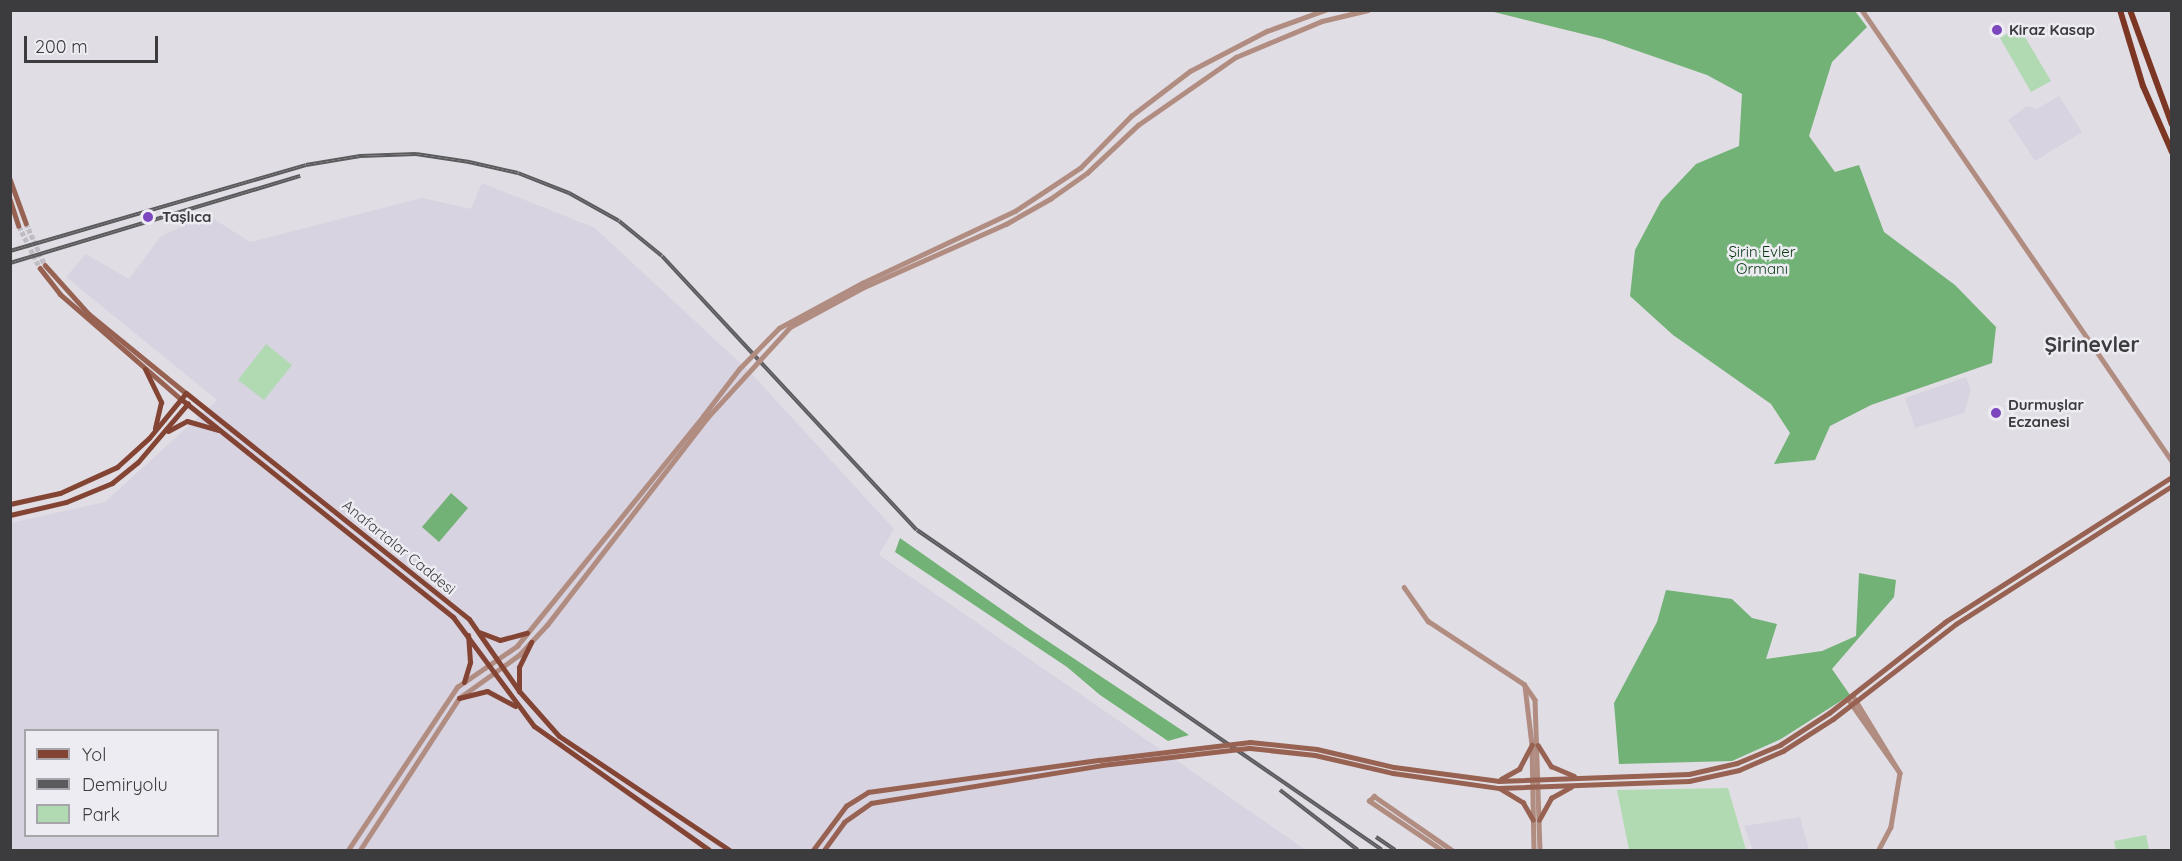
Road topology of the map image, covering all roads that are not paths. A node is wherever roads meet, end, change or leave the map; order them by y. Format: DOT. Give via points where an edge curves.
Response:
graph roads {
  1 [pos="1325,10"];
  2 [pos="1368,10"];
  3 [pos="1862,10"];
  4 [pos="2120,10"];
  5 [pos="2130,10"];
  6 [pos="2172,125"];
  7 [pos="2172,152"];
  8 [pos="10,179"];
  9 [pos="10,199"];
  10 [pos="26,223"];
  11 [pos="19,226"];
  12 [pos="862,286"];
  13 [pos="145,369"];
  14 [pos="186,393"];
  15 [pos="192,398"];
  16 [pos="181,399"];
  17 [pos="188,404"];
  18 [pos="705,417"];
  19 [pos="153,434"];
  20 [pos="226,434"];
  21 [pos="158,440"];
  22 [pos="2172,460"];
  23 [pos="2172,477"];
  24 [pos="2172,486"];
  25 [pos="10,504"];
  26 [pos="10,515"];
  27 [pos="1404,587"];
  28 [pos="479,632"];
  29 [pos="468,633"];
  30 [pos="528,633"];
  31 [pos="531,642"];
  32 [pos="496,659"];
  33 [pos="488,665"];
  34 [pos="501,667"];
  35 [pos="494,672"];
  36 [pos="464,682"];
  37 [pos="519,691"];
  38 [pos="1850,697"];
  39 [pos="459,698"];
  40 [pos="1854,703"];
  41 [pos="519,710"];
  42 [pos="1535,745"];
  43 [pos="1101,763"];
  44 [pos="1393,770"];
  45 [pos="1582,778"];
  46 [pos="1535,779"];
  47 [pos="1499,781"];
  48 [pos="1574,786"];
  49 [pos="1535,787"];
  50 [pos="1499,788"];
  51 [pos="1536,820"];
  52 [pos="348,850"];
  53 [pos="360,850"];
  54 [pos="709,850"];
  55 [pos="729,850"];
  56 [pos="813,850"];
  57 [pos="824,850"];
  58 [pos="1441,850"];
  59 [pos="1452,850"];
  60 [pos="1534,850"];
  61 [pos="1540,850"];
  62 [pos="1879,850"];
  1 -- 12 [label="street" via="1267,31 1191,71 1131,116 1080,168 1015,211"];
  2 -- 12 [label="street" via="1322,21 1236,57 1146,119 1087,173 1050,199 1006,224"];
  3 -- 22 [label="street"];
  4 -- 7 [label="highway" via="2143,86"];
  5 -- 6 [label="highway" via="2150,75"];
  8 -- 10 [label="main road"];
  9 -- 11 [label="main road"];
  12 -- 18 [label="street, bridge" via="790,327"];
  13 -- 14 [label="main road, Anafartalar Caddesi" via="60,294 42,267 89,314"];
  13 -- 16 [label="main road, Anafartalar Caddesi"];
  13 -- 19 [label="main road" via="161,402"];
  14 -- 15 [label="main road, Anafartalar Caddesi"];
  14 -- 16 [label="main road"];
  15 -- 17 [label="main road"];
  15 -- 28 [label="main road, Anafartalar Caddesi" via="392,555"];
  16 -- 17 [label="main road, Anafartalar Caddesi"];
  16 -- 19 [label="main road"];
  17 -- 20 [label="main road, Anafartalar Caddesi"];
  17 -- 21 [label="main road"];
  18 -- 30 [label="street"];
  18 -- 31 [label="street" via="610,548"];
  19 -- 25 [label="main road" via="96,479 60,494"];
  20 -- 21 [label="main road" via="187,421"];
  20 -- 29 [label="main road, Anafartalar Caddesi" via="429,596"];
  21 -- 26 [label="main road" via="112,483 66,502"];
  23 -- 38 [label="main road" via="1960,612"];
  24 -- 40 [label="main road" via="1973,613"];
  27 -- 42 [label="street" via="1428,621 1524,684"];
  28 -- 30 [label="main road" via="500,640"];
  28 -- 32 [label="main road, Anafartalar Caddesi"];
  29 -- 33 [label="main road, Anafartalar Caddesi"];
  29 -- 36 [label="main road" via="470,662"];
  30 -- 32 [label="street"];
  31 -- 34 [label="street"];
  31 -- 37 [label="main road" via="519,667"];
  32 -- 33 [label="street"];
  32 -- 34 [label="main road, Anafartalar Caddesi"];
  33 -- 35 [label="main road, Anafartalar Caddesi"];
  33 -- 36 [label="street"];
  34 -- 35 [label="street"];
  34 -- 37 [label="main road, Anafartalar Caddesi"];
  35 -- 39 [label="street"];
  35 -- 41 [label="main road, Anafartalar Caddesi"];
  36 -- 52 [label="street"];
  37 -- 55 [label="main road, Anafartalar Caddesi" via="559,736"];
  38 -- 40 [label="street"];
  38 -- 45 [label="main road" via="1780,745 1737,763 1689,774"];
  39 -- 41 [label="main road" via="487,691"];
  39 -- 53 [label="street"];
  40 -- 48 [label="main road" via="1783,751 1739,770 1689,780"];
  40 -- 62 [label="street" via="1900,772 1891,827"];
  41 -- 54 [label="main road, Anafartalar Caddesi" via="578,761"];
  42 -- 45 [label="main road" via="1551,766"];
  42 -- 46 [label="street"];
  42 -- 47 [label="main road" via="1519,769"];
  43 -- 44 [label="main road, bridge" via="1250,748"];
  43 -- 56 [label="main road" via="868,792 838,814"];
  43 -- 57 [label="main road" via="871,803 844,822"];
  44 -- 47 [label="main road"];
  44 -- 50 [label="main road"];
  45 -- 46 [label="main road"];
  46 -- 47 [label="main road"];
  46 -- 49 [label="street"];
  48 -- 49 [label="main road"];
  48 -- 51 [label="main road" via="1551,798"];
  49 -- 50 [label="main road"];
  49 -- 51 [label="street"];
  50 -- 51 [label="main road" via="1523,802"];
  51 -- 60 [label="street"];
  51 -- 61 [label="street"];
  58 -- 59 [label="street" via="1369,801 1374,796"];
}
